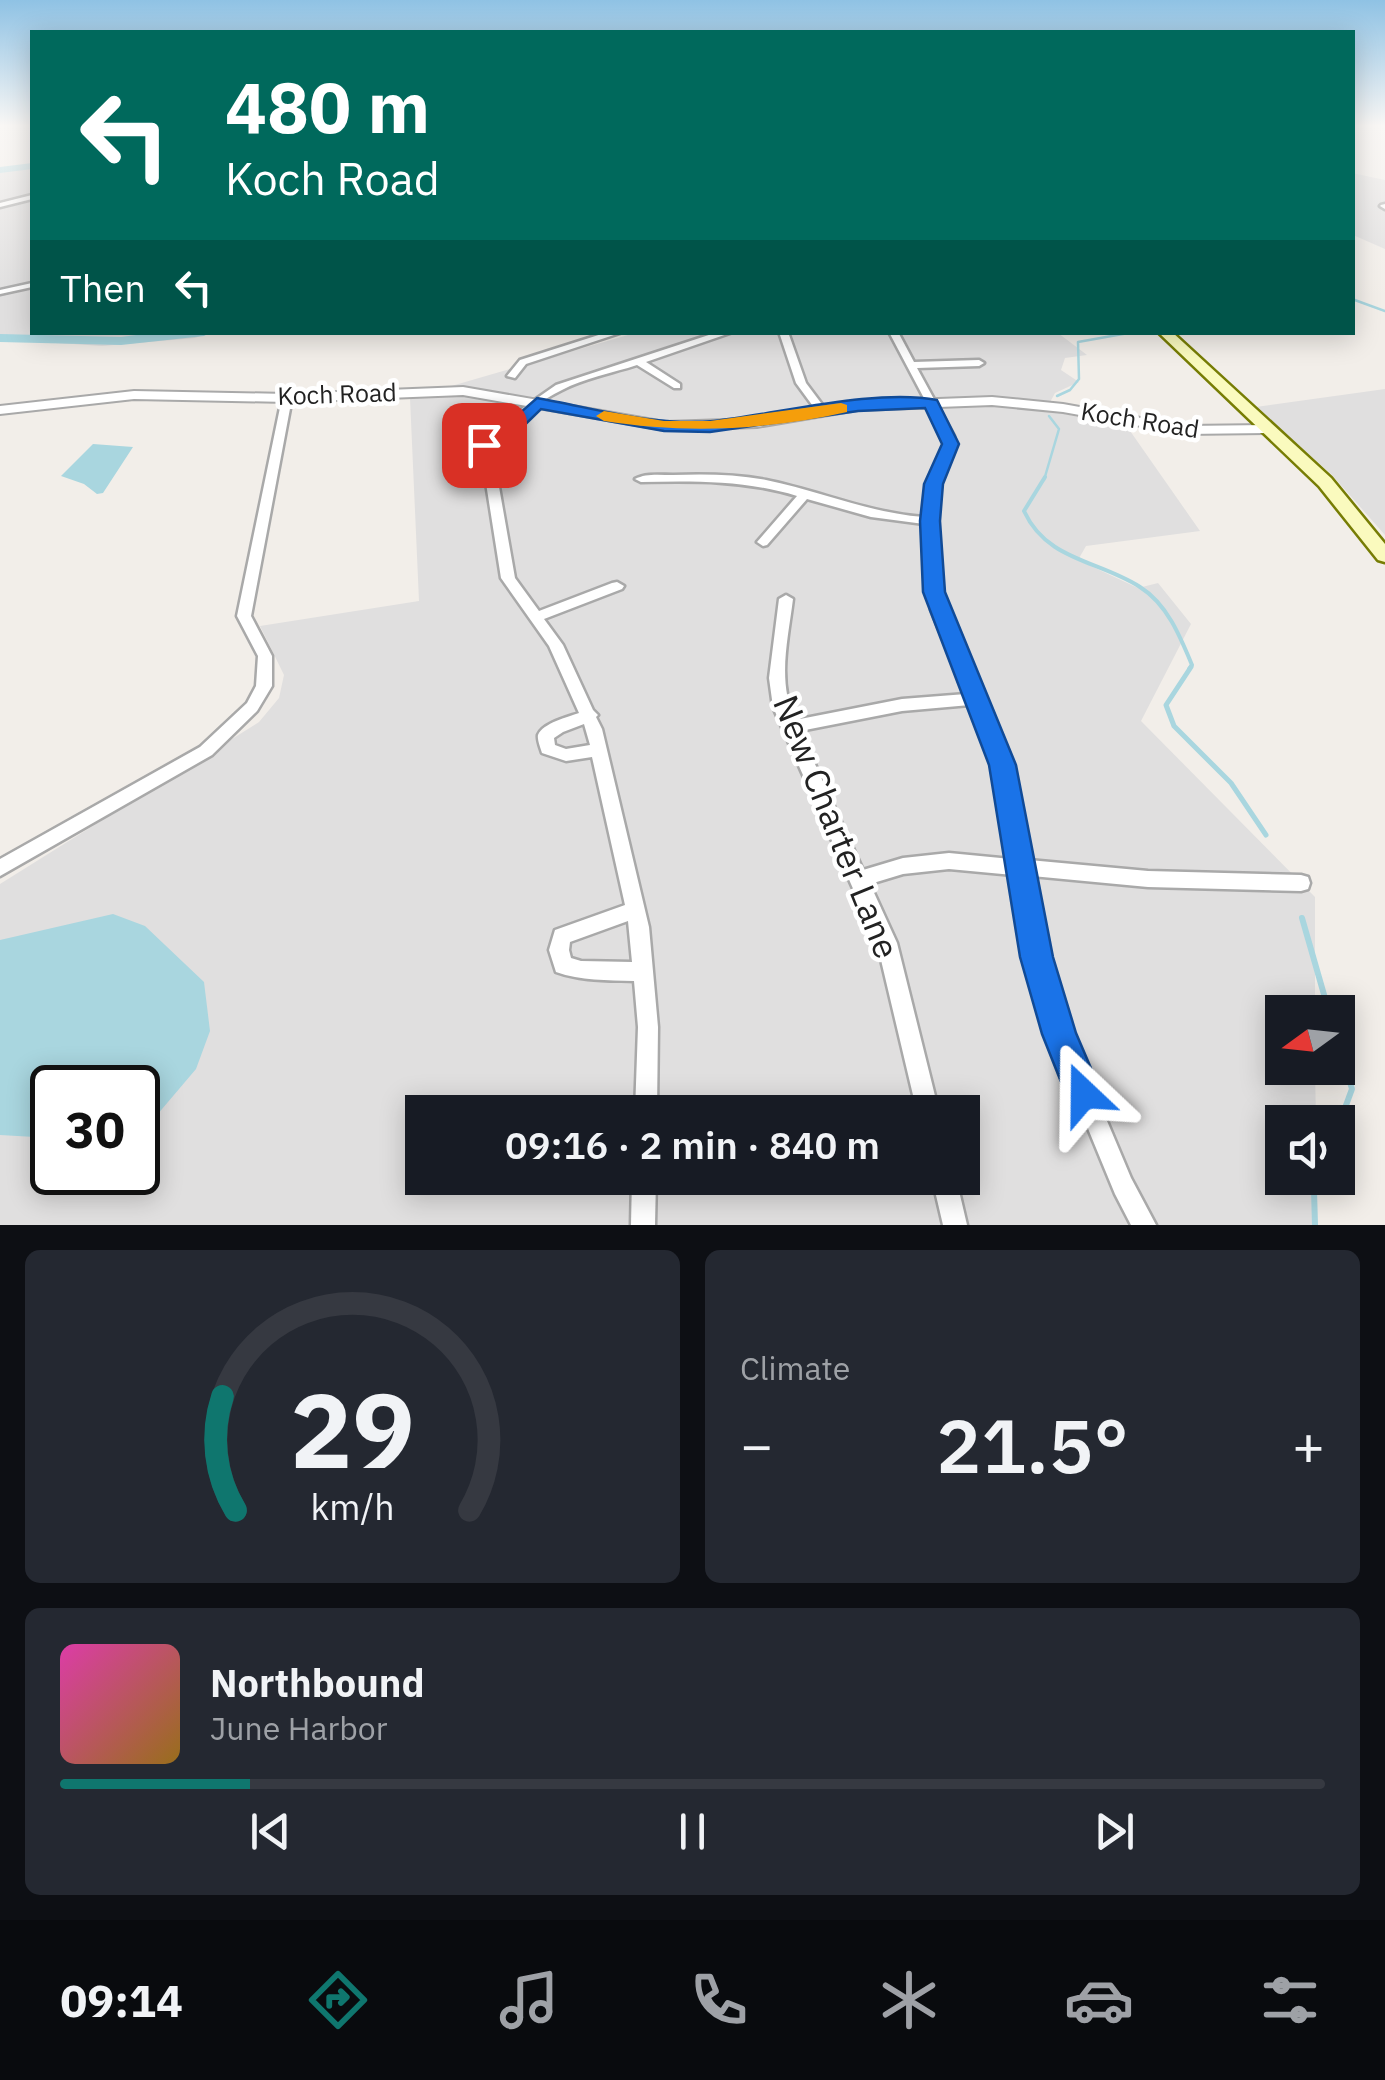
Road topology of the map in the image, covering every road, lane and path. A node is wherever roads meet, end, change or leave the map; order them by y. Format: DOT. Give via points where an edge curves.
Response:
graph roads {
  1 [pos="30,198"];
  2 [pos="0,205"];
  3 [pos="30,285"];
  4 [pos="0,292"];
  5 [pos="610,335"];
  6 [pos="720,335"];
  7 [pos="785,335"];
  8 [pos="894,335"];
  9 [pos="1167,335"];
  10 [pos="639,362"];
  11 [pos="979,363"];
  12 [pos="910,365"];
  13 [pos="512,376"];
  14 [pos="677,386"];
  15 [pos="287,398"];
  16 [pos="537,403"];
  17 [pos="931,403"];
  18 [pos="0,410"];
  19 [pos="822,411"];
  20 [pos="1267,429"];
  21 [pos="641,479"];
  22 [pos="804,496"];
  23 [pos="930,521"];
  24 [pos="763,542"];
  25 [pos="1385,556"];
  26 [pos="618,586"];
  27 [pos="786,599"];
  28 [pos="535,617"];
  29 [pos="976,699"];
  30 [pos="590,715"];
  31 [pos="790,727"];
  32 [pos="600,750"];
  33 [pos="1021,866"];
  34 [pos="0,868"];
  35 [pos="858,879"];
  36 [pos="1301,883"];
  37 [pos="636,910"];
  38 [pos="643,972"];
  39 [pos="646,1095"];
  40 [pos="924,1095"];
  41 [pos="644,1195"];
  42 [pos="948,1195"];
  43 [pos="643,1225"];
  44 [pos="955,1225"];
  45 [pos="1144,1225"];
  1 -- 2 [label="street"];
  3 -- 4 [label="street"];
  5 -- 13 [label="street" via="523,362"];
  6 -- 10 [label="street"];
  7 -- 19 [label="street" via="802,383"];
  8 -- 12 [label="street"];
  9 -- 20 [label="main road"];
  10 -- 14 [label="street"];
  10 -- 16 [label="street" via="559,388"];
  11 -- 12 [label="street"];
  12 -- 17 [label="street"];
  15 -- 16 [label="street, Koch Road" via="462,391"];
  15 -- 18 [label="street, Koch Road" via="134,395"];
  15 -- 34 [label="street" via="244,616 265,656 264,686 252,707 206,751"];
  16 -- 19 [label="street, Koch Road" via="664,426 757,423"];
  16 -- 28 [label="street" via="492,448 488,464 508,578"];
  17 -- 19 [label="street, Koch Road"];
  17 -- 20 [label="street, Koch Road" via="1029,403 1185,430"];
  17 -- 23 [label="street" via="950,444 936,472"];
  20 -- 25 [label="main road" via="1325,482"];
  21 -- 22 [label="street" via="722,478"];
  22 -- 23 [label="street" via="868,516"];
  22 -- 24 [label="street"];
  23 -- 29 [label="street" via="938,610"];
  26 -- 28 [label="street"];
  27 -- 31 [label="street, New Charter Lane" via="776,678"];
  28 -- 30 [label="street"];
  29 -- 31 [label="street"];
  29 -- 33 [label="street" via="1003,765"];
  30 -- 32 [label="street"];
  30 -- 32 [label="street" via="546,736 548,748 566,754"];
  31 -- 35 [label="street, New Charter Lane"];
  32 -- 37 [label="street"];
  33 -- 35 [label="street" via="950,860"];
  33 -- 36 [label="street"];
  33 -- 45 [label="street" via="1060,1034"];
  35 -- 40 [label="street, New Charter Lane" via="887,942"];
  37 -- 38 [label="street"];
  37 -- 38 [label="street" via="562,936 559,958 582,970"];
  38 -- 39 [label="street"];
  41 -- 43 [label="street"];
  42 -- 44 [label="street"];
}
